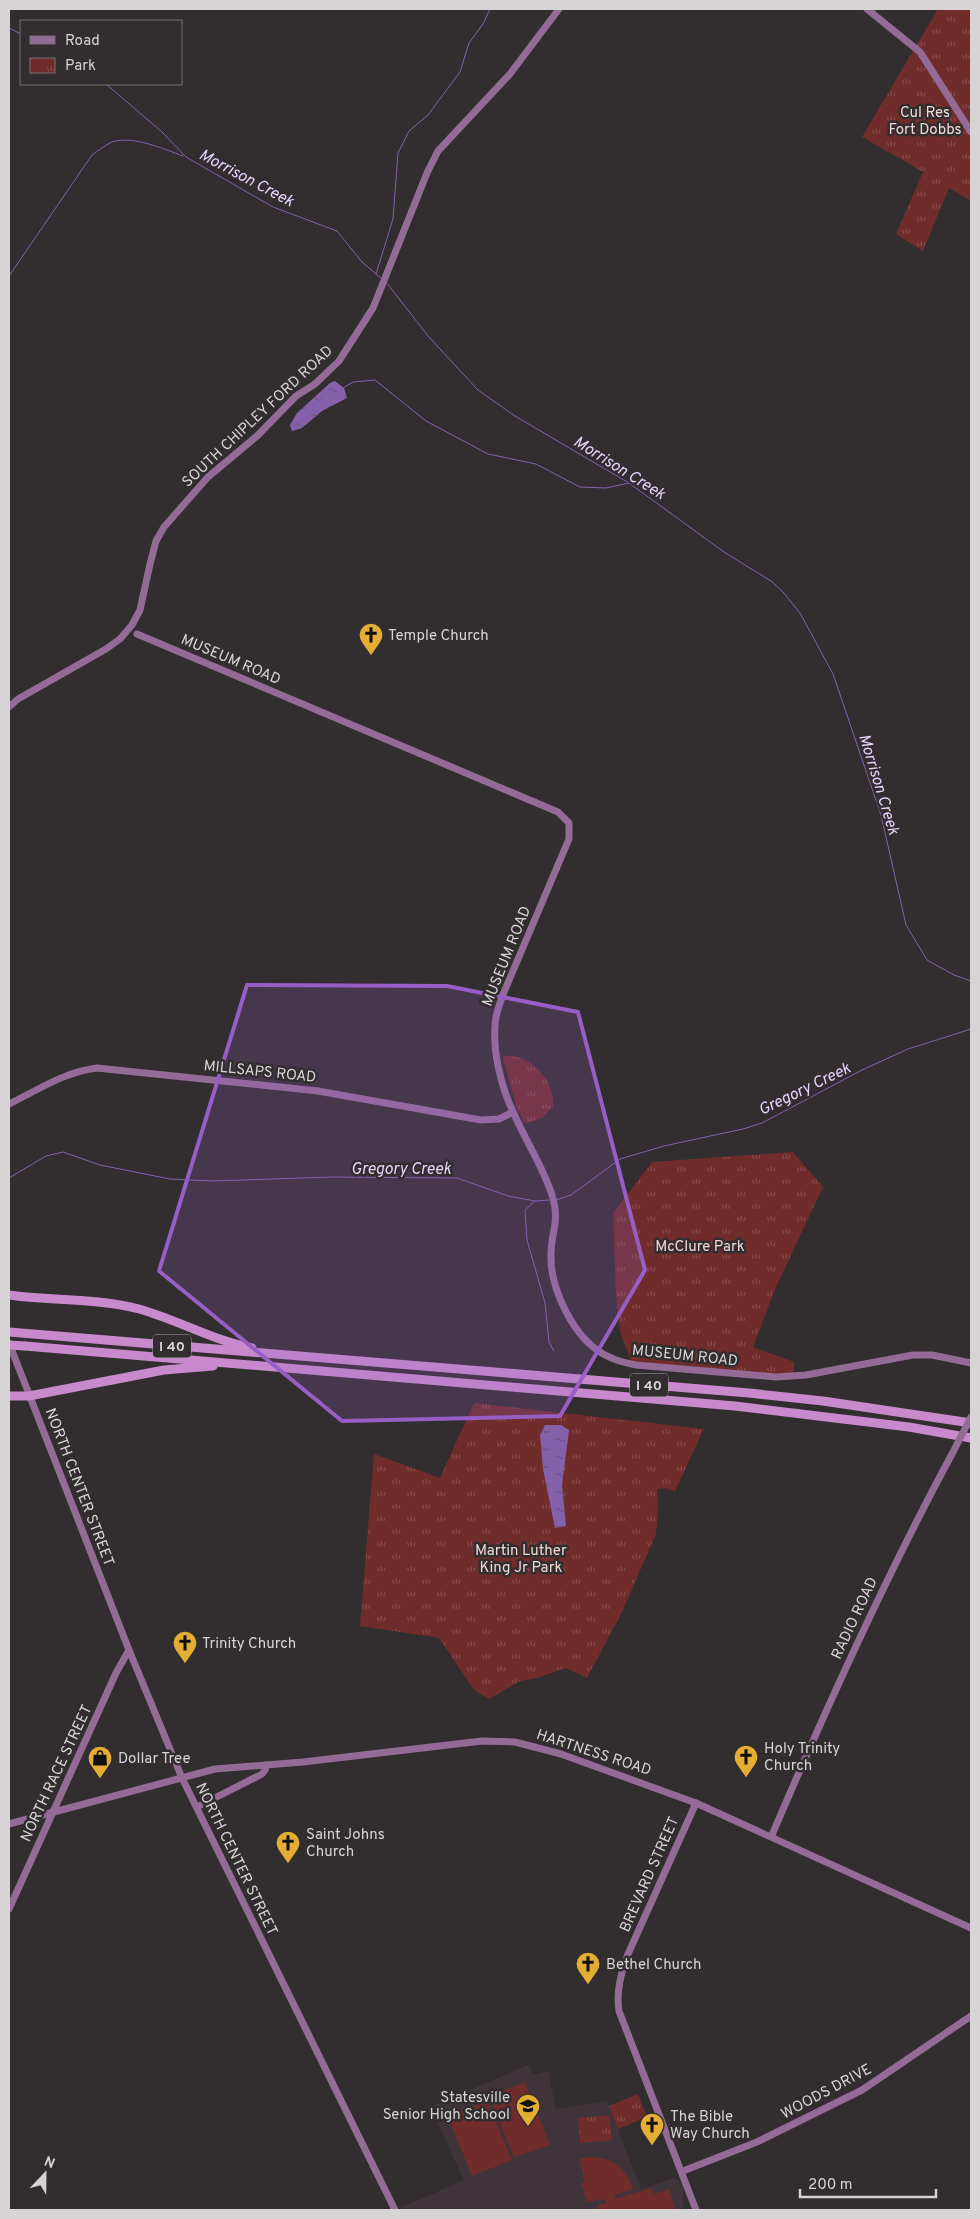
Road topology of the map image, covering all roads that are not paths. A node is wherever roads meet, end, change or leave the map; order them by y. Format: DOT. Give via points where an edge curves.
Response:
graph roads {
  1 [pos="558,9"];
  2 [pos="867,9"];
  3 [pos="971,132"];
  4 [pos="137,634"];
  5 [pos="9,707"];
  6 [pos="9,1104"];
  7 [pos="513,1112"];
  8 [pos="9,1295"];
  9 [pos="9,1332"];
  10 [pos="9,1344"];
  11 [pos="326,1359"];
  12 [pos="971,1363"];
  13 [pos="259,1366"];
  14 [pos="9,1396"];
  15 [pos="29,1396"];
  16 [pos="971,1417"];
  17 [pos="971,1423"];
  18 [pos="971,1438"];
  19 [pos="129,1650"];
  20 [pos="266,1765"];
  21 [pos="182,1778"];
  22 [pos="696,1803"];
  23 [pos="197,1807"];
  24 [pos="52,1813"];
  25 [pos="9,1824"];
  26 [pos="772,1835"];
  27 [pos="9,1909"];
  28 [pos="971,1928"];
  29 [pos="971,2016"];
  30 [pos="683,2172"];
  31 [pos="395,2210"];
  32 [pos="696,2210"];
  1 -- 5 [label="street, SOUTH CHIPLEY FORD ROAD" via="510,74 438,151 368,318 339,361 315,384 290,401 257,436 208,477 164,527 156,542 140,610 128,630 106,649"];
  2 -- 3 [label="street" via="920,52"];
  4 -- 7 [label="street, MUSEUM ROAD" via="565,817 569,823 569,839 496,1018 496,1047"];
  6 -- 7 [label="street, MILLSAPS ROAD" via="65,1075 97,1068 318,1091 482,1120 500,1119"];
  7 -- 12 [label="street, MUSEUM ROAD" via="542,1168 553,1199 557,1218 551,1260 562,1304 579,1331 596,1350 608,1357 636,1365 776,1377 806,1375 913,1355 932,1355"];
  8 -- 11 [label="highway" via="140,1309 231,1344"];
  9 -- 11 [label="highway, I 40"];
  10 -- 13 [label="highway, I 40, bridge"];
  10 -- 15 [label="street, NORTH CENTER STREET"];
  11 -- 17 [label="highway, I 40" via="749,1393"];
  13 -- 15 [label="highway" via="164,1370"];
  13 -- 18 [label="highway, I 40" via="735,1406 909,1427"];
  14 -- 15 [label="highway"];
  15 -- 19 [label="street, NORTH CENTER STREET"];
  16 -- 26 [label="street, RADIO ROAD, bridge" via="886,1582"];
  19 -- 21 [label="street, NORTH CENTER STREET"];
  19 -- 24 [label="street, NORTH RACE STREET"];
  20 -- 21 [label="street, HARTNESS ROAD" via="215,1769"];
  20 -- 22 [label="street, HARTNESS ROAD" via="482,1741 515,1742 561,1754"];
  20 -- 23 [label="street" via="263,1773"];
  21 -- 23 [label="street, NORTH CENTER STREET"];
  21 -- 24 [label="street, HARTNESS ROAD"];
  22 -- 26 [label="street, HARTNESS ROAD"];
  22 -- 30 [label="street, BREVARD STREET" via="628,1954 617,1998 619,2011"];
  23 -- 31 [label="street, NORTH CENTER STREET"];
  24 -- 25 [label="street, HARTNESS ROAD"];
  24 -- 27 [label="street, NORTH RACE STREET"];
  26 -- 28 [label="street, HARTNESS ROAD"];
  29 -- 30 [label="street, WOODS DRIVE" via="862,2090 756,2142"];
  30 -- 32 [label="street, BREVARD STREET"];
}
